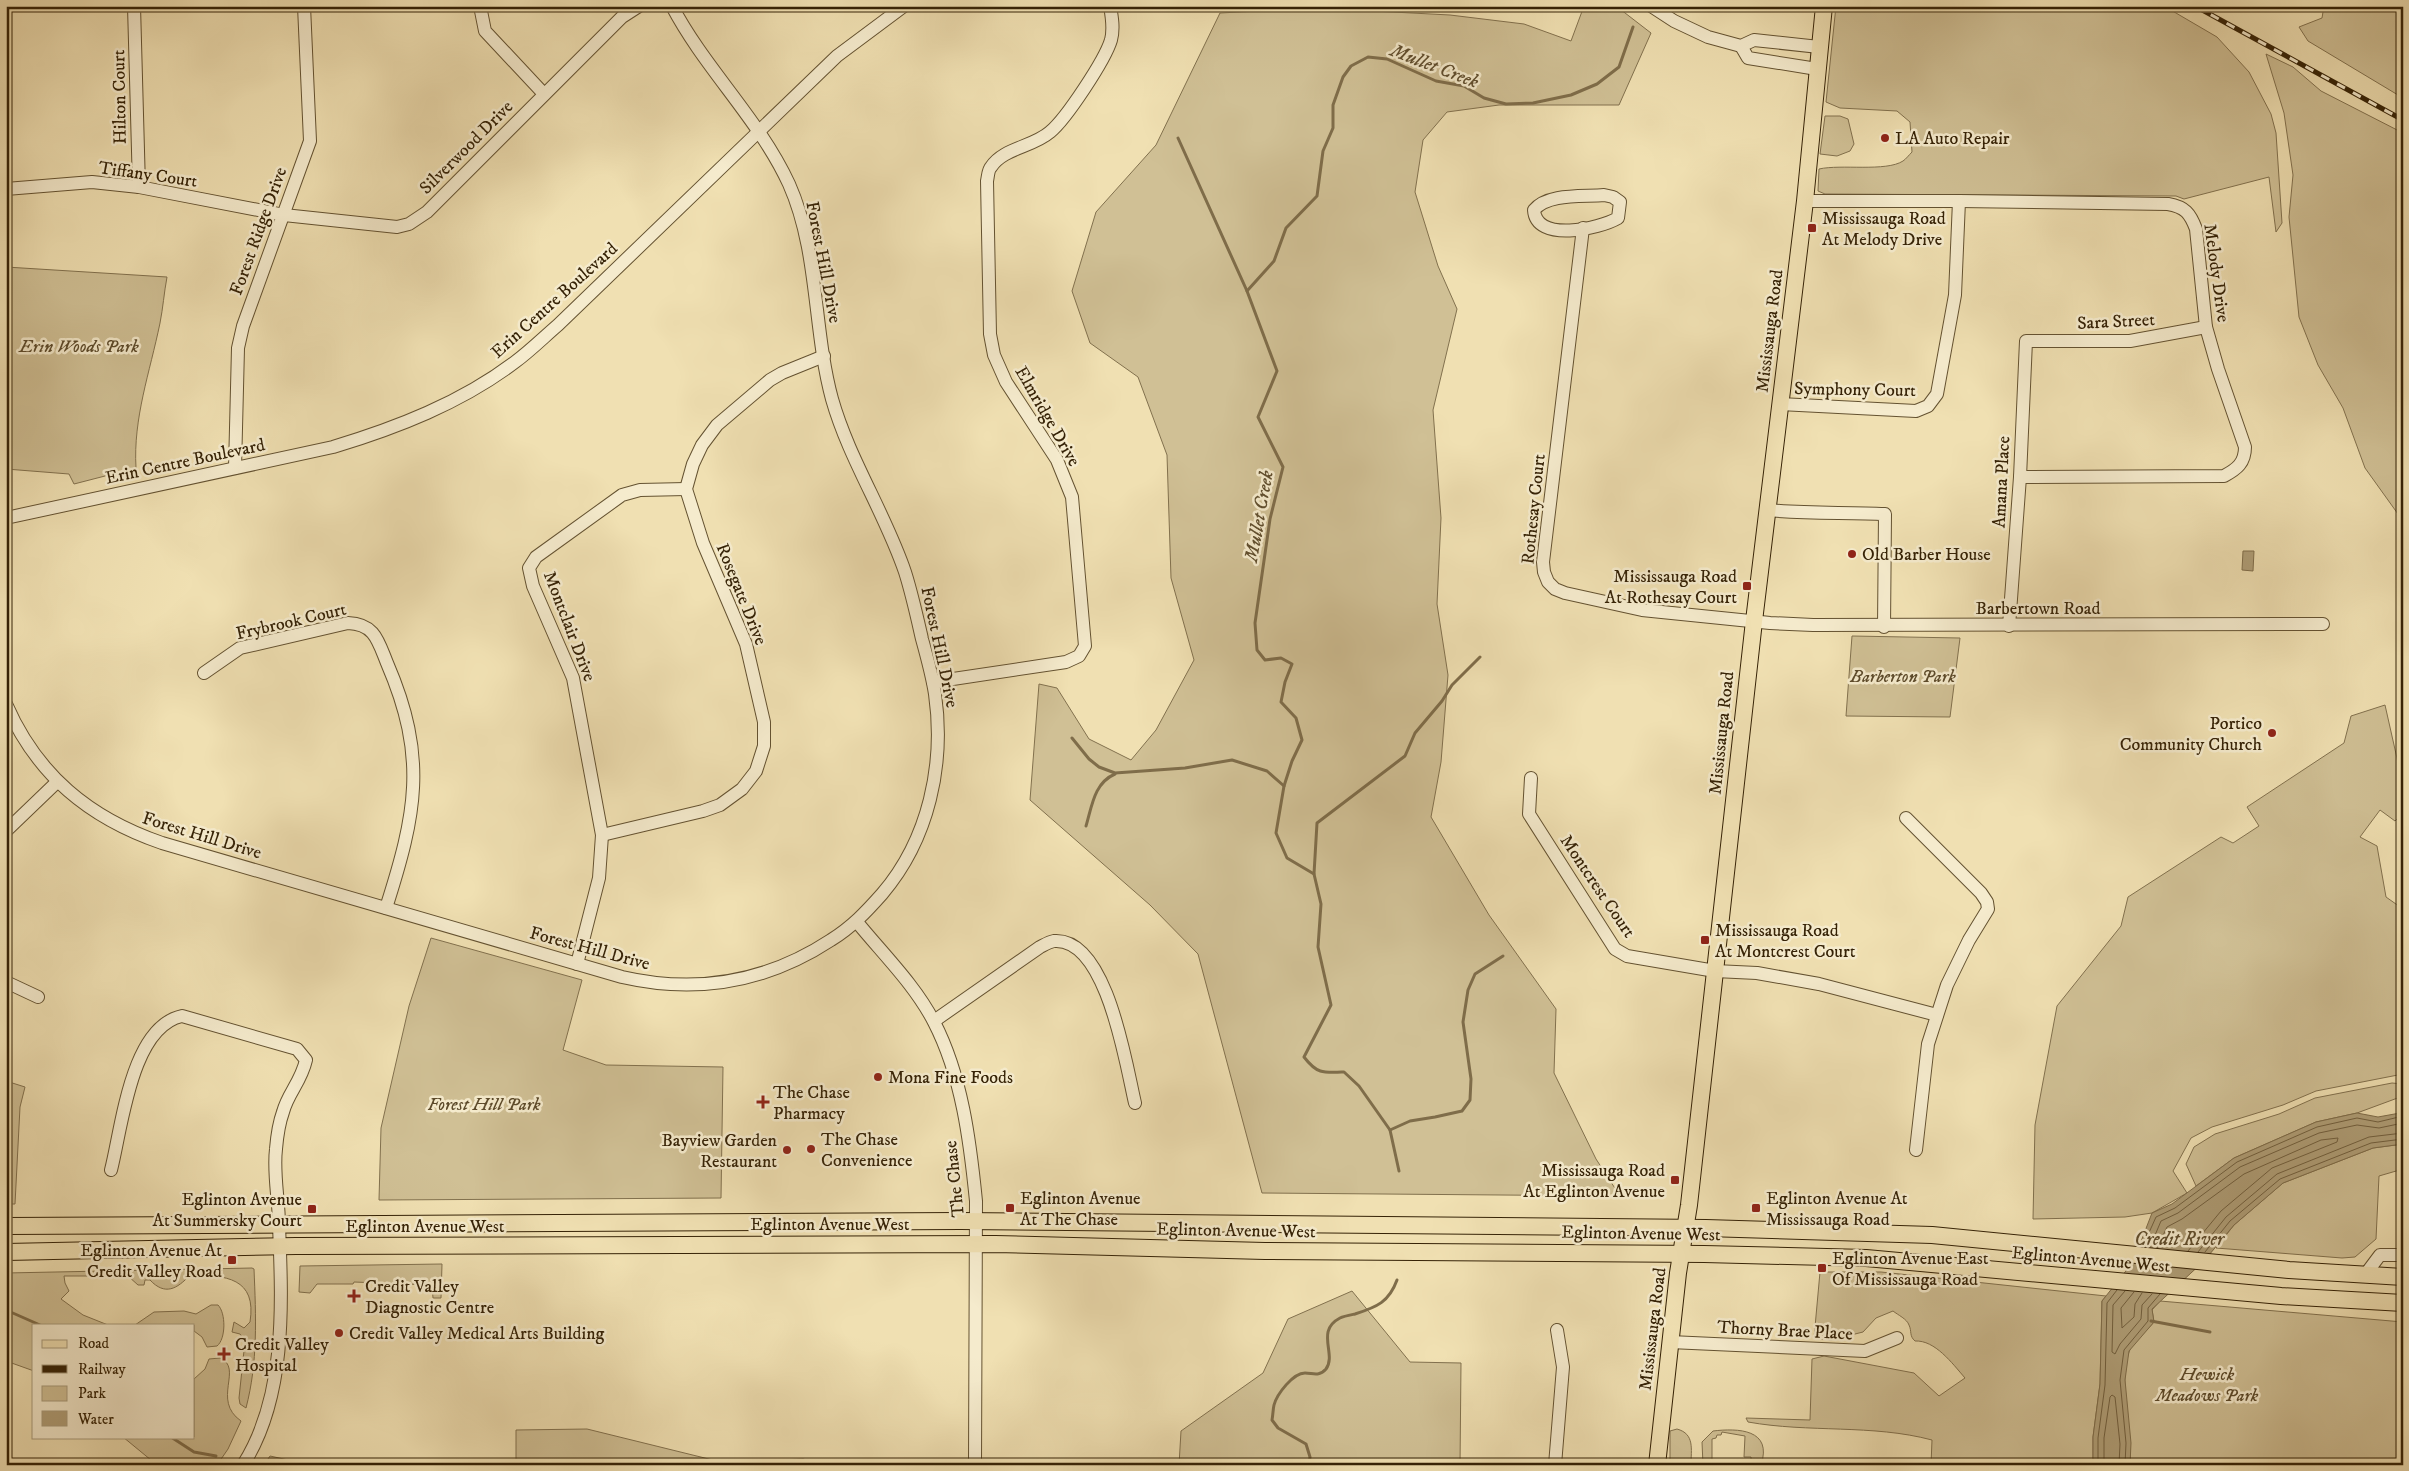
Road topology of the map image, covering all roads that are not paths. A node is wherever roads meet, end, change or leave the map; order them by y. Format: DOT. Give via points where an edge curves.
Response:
graph roads {
  1 [pos="134,6"];
  2 [pos="304,6"];
  3 [pos="480,6"];
  4 [pos="639,6"];
  5 [pos="672,6"];
  6 [pos="904,6"];
  7 [pos="1110,6"];
  8 [pos="1651,6"];
  9 [pos="1824,6"];
  10 [pos="1741,46"];
  11 [pos="1819,47"];
  12 [pos="1817,69"];
  13 [pos="544,94"];
  14 [pos="757,130"];
  15 [pos="139,187"];
  16 [pos="6,189"];
  17 [pos="1958,201"];
  18 [pos="1805,202"];
  19 [pos="284,214"];
  20 [pos="1583,228"];
  21 [pos="2206,327"];
  22 [pos="2026,340"];
  23 [pos="824,356"];
  24 [pos="1780,404"];
  25 [pos="235,468"];
  26 [pos="2020,477"];
  27 [pos="686,489"];
  28 [pos="1768,510"];
  29 [pos="6,518"];
  30 [pos="1754,621"];
  31 [pos="2323,624"];
  32 [pos="2009,626"];
  33 [pos="1884,627"];
  34 [pos="204,673"];
  35 [pos="933,682"];
  36 [pos="6,704"];
  37 [pos="1531,778"];
  38 [pos="57,782"];
  39 [pos="1906,818"];
  40 [pos="6,831"];
  41 [pos="602,835"];
  42 [pos="386,908"];
  43 [pos="857,922"];
  44 [pos="577,964"];
  45 [pos="1715,971"];
  46 [pos="6,982"];
  47 [pos="38,997"];
  48 [pos="1937,1015"];
  49 [pos="934,1021"];
  50 [pos="1135,1103"];
  51 [pos="1916,1150"];
  52 [pos="111,1170"];
  53 [pos="976,1221"];
  54 [pos="280,1224"];
  55 [pos="6,1226"];
  56 [pos="1685,1228"];
  57 [pos="976,1244"];
  58 [pos="280,1247"];
  59 [pos="6,1252"];
  60 [pos="1681,1254"];
  61 [pos="2403,1255"];
  62 [pos="2365,1275"];
  63 [pos="2403,1277"];
  64 [pos="2403,1303"];
  65 [pos="1557,1330"];
  66 [pos="1897,1338"];
  67 [pos="1670,1342"];
  68 [pos="243,1465"];
  69 [pos="975,1465"];
  70 [pos="1555,1465"];
  71 [pos="1657,1465"];
  1 -- 15 [label="street, Hilton Court"];
  2 -- 19 [label="street, Forest Ridge Drive" via="310,141"];
  3 -- 13 [label="street" via="485,30"];
  4 -- 13 [label="street, Silverwood Drive" via="622,17"];
  5 -- 14 [label="street, Forest Hill Drive" via="704,58"];
  6 -- 14 [label="street, Erin Centre Boulevard" via="837,56"];
  7 -- 35 [label="street, Elmridge Drive" via="1112,38 1107,52 1064,115 1050,132 1036,142 1000,157 990,167 987,182 990,334 1006,382 1057,460 1072,497 1085,646 1079,656 1066,662"];
  8 -- 10 [label="street" via="1708,37"];
  9 -- 11 [label="main road, Mississauga Road"];
  10 -- 11 [label="street" via="1754,40"];
  10 -- 12 [label="street" via="1748,58"];
  11 -- 12 [label="main road, Mississauga Road"];
  12 -- 18 [label="main road, Mississauga Road"];
  13 -- 19 [label="street, Silverwood Drive" via="427,212 409,224 397,227"];
  14 -- 23 [label="street, Forest Hill Drive" via="776,158 800,212"];
  14 -- 25 [label="street, Erin Centre Boulevard" via="558,325 515,362 480,385 384,432 333,447"];
  15 -- 16 [label="street, Tiffany Court" via="92,182"];
  15 -- 19 [label="street, Tiffany Court"];
  17 -- 18 [label="street, Melody Drive"];
  17 -- 21 [label="street, Melody Drive" via="2182,206 2192,216 2196,229"];
  17 -- 24 [label="street, Symphony Court" via="1955,295 1937,394 1928,406 1916,411"];
  18 -- 24 [label="main road, Mississauga Road"];
  19 -- 25 [label="street, Forest Ridge Drive" via="238,348"];
  20 -- 20 [label="street" via="1606,225 1618,218 1620,202 1613,196 1604,195 1549,199 1540,202 1534,210 1540,226 1552,230"];
  20 -- 30 [label="street, Rothesay Court" via="1543,562 1545,577 1560,591 1642,610"];
  21 -- 22 [label="street, Sara Street" via="2130,341"];
  21 -- 26 [label="street, Melody Drive" via="2245,447 2241,464 2224,476"];
  22 -- 26 [label="street, Amana Place"];
  23 -- 27 [label="street" via="770,380 717,425 692,464"];
  23 -- 35 [label="street, Forest Hill Drive" via="837,414 904,570"];
  24 -- 28 [label="main road, Mississauga Road"];
  25 -- 29 [label="street, Erin Centre Boulevard"];
  26 -- 32 [label="street, Amana Place"];
  27 -- 41 [label="street, Montclair Drive" via="640,490 622,494 542,552 530,568 533,586 573,678"];
  27 -- 41 [label="street, Rosegate Drive" via="703,543 746,644 764,722 761,759 749,782 720,805"];
  28 -- 30 [label="main road, Mississauga Road"];
  28 -- 33 [label="street" via="1810,514 1885,514"];
  30 -- 33 [label="street, Barbertown Road"];
  30 -- 45 [label="main road, Mississauga Road"];
  31 -- 32 [label="street, Barbertown Road"];
  32 -- 33 [label="street, Barbertown Road"];
  34 -- 42 [label="street, Frybrook Court" via="240,648 348,623 371,629 395,680 405,712 414,766 404,850"];
  35 -- 43 [label="street, Forest Hill Drive" via="938,723 937,763 927,813 904,865"];
  36 -- 38 [label="street, Forest Hill Drive" via="32,751"];
  37 -- 45 [label="street, Montcrest Court" via="1529,814 1615,949 1637,960"];
  38 -- 40 [label="street"];
  38 -- 42 [label="street, Forest Hill Drive" via="102,816 140,835"];
  39 -- 48 [label="street" via="1987,902 1988,909 1947,985"];
  41 -- 44 [label="street, Montclair Drive" via="600,878"];
  42 -- 44 [label="street, Forest Hill Drive"];
  43 -- 44 [label="street, Forest Hill Drive" via="809,955 734,982 662,985 622,978"];
  43 -- 49 [label="street, The Chase"];
  45 -- 48 [label="street, Montcrest Court" via="1757,973 1819,984"];
  45 -- 56 [label="main road, Mississauga Road"];
  46 -- 47 [label="street"];
  48 -- 51 [label="street" via="1928,1044"];
  49 -- 50 [label="street" via="1040,947 1053,941 1068,943 1096,971 1107,991"];
  49 -- 53 [label="street, The Chase" via="953,1070 964,1117"];
  52 -- 54 [label="street" via="136,1064 146,1043 166,1021 182,1016 296,1049 306,1060 302,1075 283,1111 276,1148"];
  53 -- 54 [label="main road, Eglinton Avenue West"];
  53 -- 56 [label="main road, Eglinton Avenue West"];
  53 -- 57 [label="street, The Chase"];
  54 -- 55 [label="main road, Eglinton Avenue West"];
  54 -- 58 [label="street"];
  56 -- 60 [label="main road, Mississauga Road"];
  56 -- 62 [label="main road, Eglinton Avenue West" via="1932,1235 2067,1250"];
  57 -- 58 [label="main road, Eglinton Avenue West"];
  57 -- 60 [label="main road, Eglinton Avenue West" via="1265,1251"];
  57 -- 69 [label="street, The Chase"];
  58 -- 59 [label="main road, Eglinton Avenue West"];
  58 -- 68 [label="street" via="279,1340 275,1370 264,1419"];
  60 -- 64 [label="main road, Eglinton Avenue West" via="1866,1258 2281,1296"];
  60 -- 67 [label="main road, Mississauga Road"];
  61 -- 62 [label="street" via="2380,1256"];
  62 -- 63 [label="main road, Eglinton Avenue West"];
  65 -- 70 [label="street" via="1563,1367"];
  66 -- 67 [label="street, Thorny Brae Place" via="1865,1351"];
  67 -- 71 [label="main road, Mississauga Road"];
}
